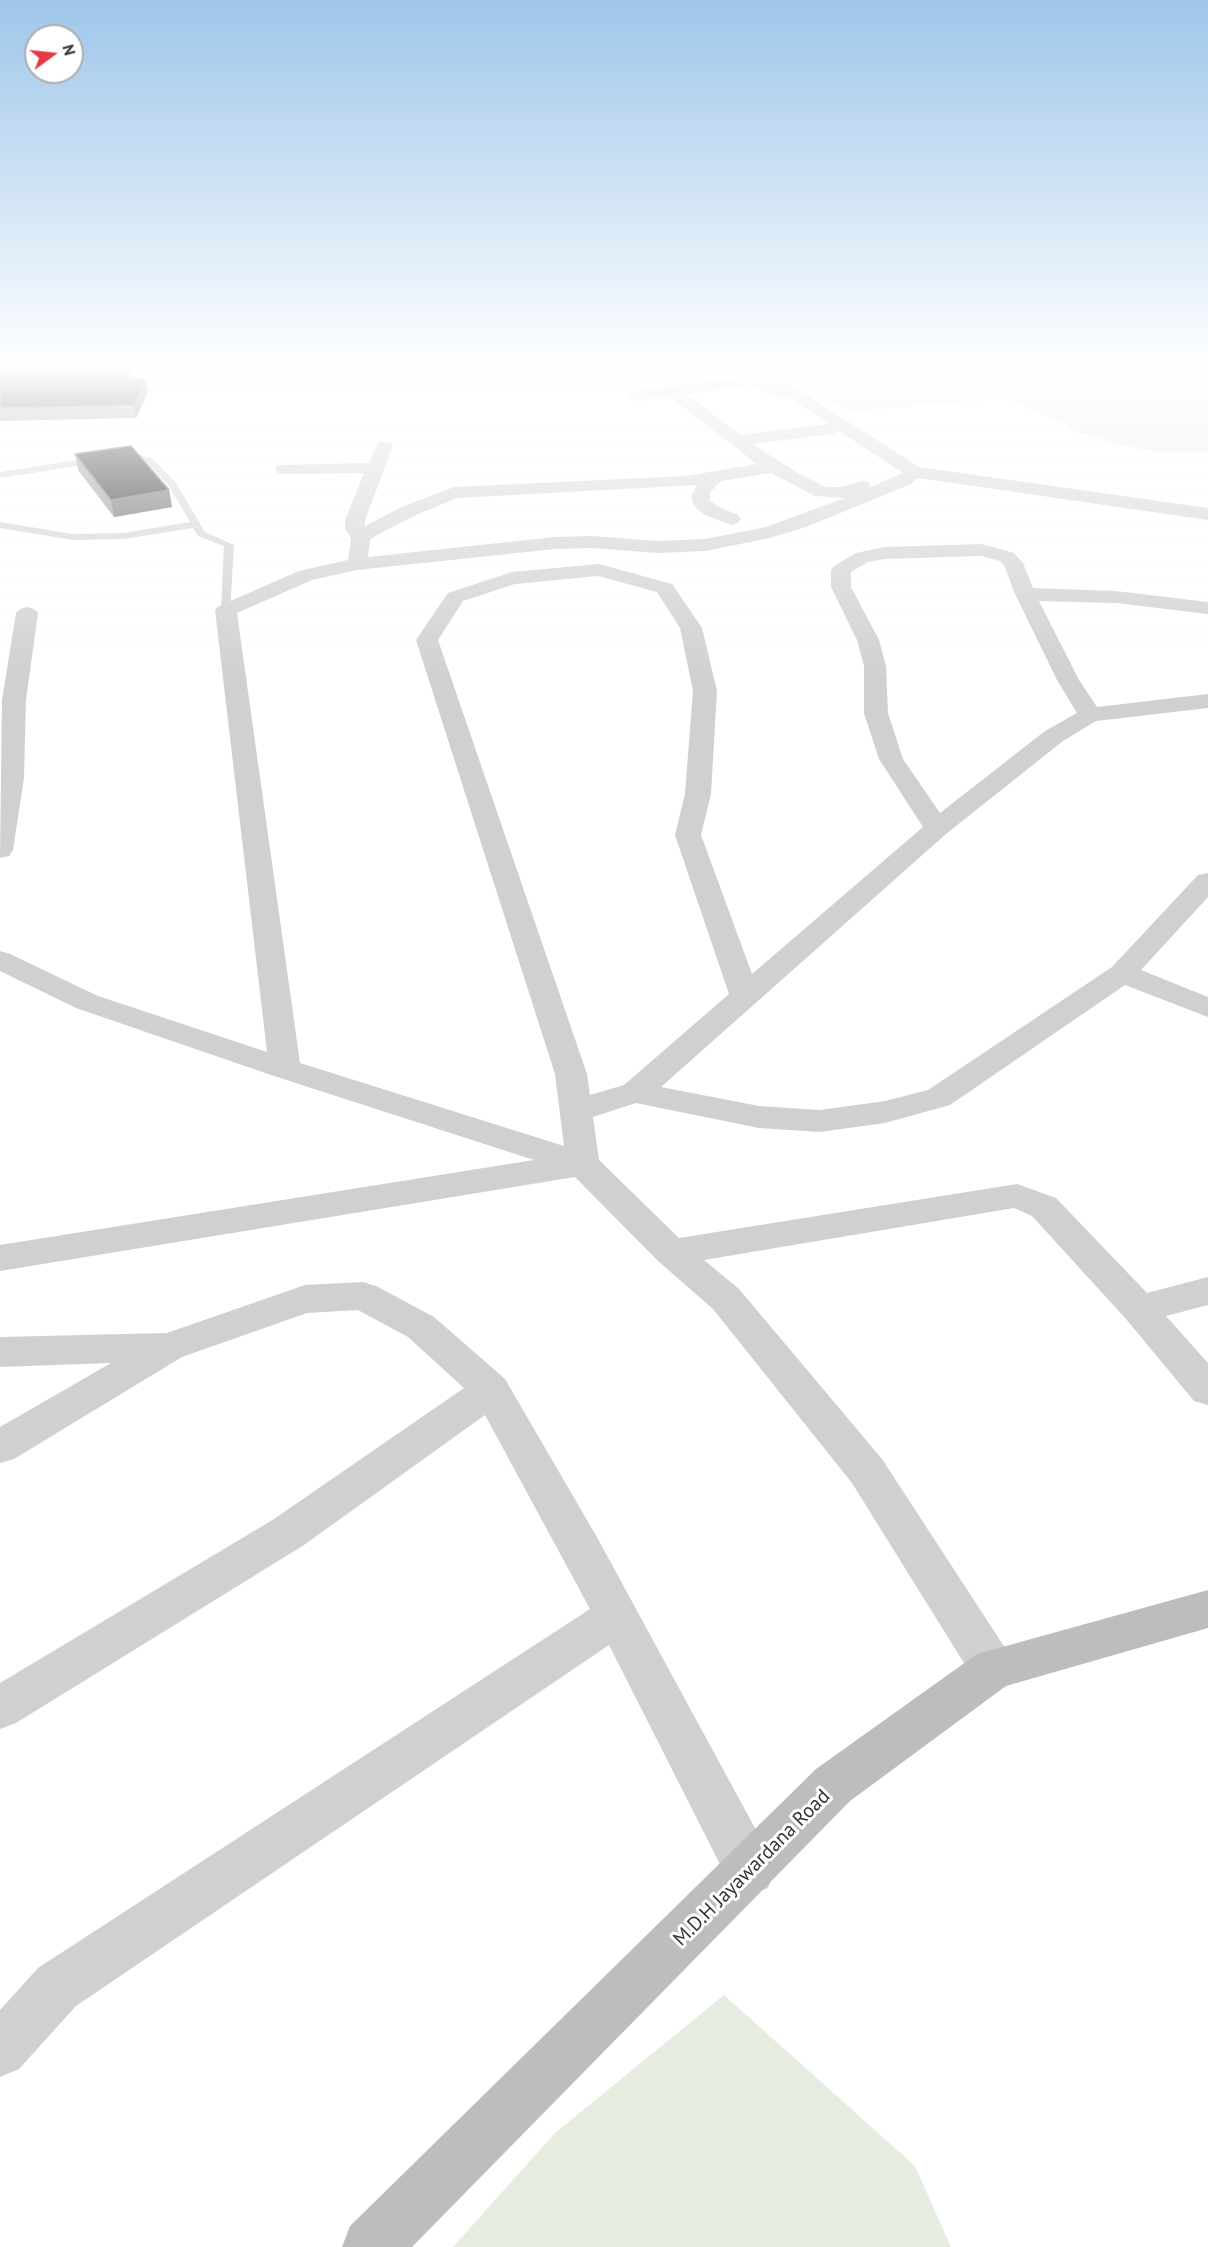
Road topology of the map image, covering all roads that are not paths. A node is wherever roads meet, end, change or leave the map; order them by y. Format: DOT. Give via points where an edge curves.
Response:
graph roads {
  1 [pos="375,468"];
  2 [pos="39,469"];
  3 [pos="158,469"];
  4 [pos="284,469"];
  5 [pos="297,469"];
  6 [pos="763,469"];
  7 [pos="777,469"];
  8 [pos="890,469"];
  9 [pos="909,469"];
  10 [pos="914,472"];
  11 [pos="0,475"];
  12 [pos="714,478"];
  13 [pos="1208,514"];
  14 [pos="731,519"];
  15 [pos="197,524"];
  16 [pos="0,525"];
  17 [pos="361,538"];
  18 [pos="357,564"];
  19 [pos="1025,594"];
  20 [pos="1208,608"];
  21 [pos="226,610"];
  22 [pos="27,613"];
  23 [pos="1208,701"];
  24 [pos="1090,715"];
  25 [pos="937,828"];
  26 [pos="0,850"];
  27 [pos="1205,887"];
  28 [pos="0,960"];
  29 [pos="1122,973"];
  30 [pos="745,996"];
  31 [pos="1208,1008"];
  32 [pos="285,1070"];
  33 [pos="635,1092"];
  34 [pos="576,1111"];
  35 [pos="583,1164"];
  36 [pos="671,1252"];
  37 [pos="0,1258"];
  38 [pos="1208,1291"];
  39 [pos="1139,1309"];
  40 [pos="169,1347"];
  41 [pos="0,1352"];
  42 [pos="491,1390"];
  43 [pos="1208,1390"];
  44 [pos="0,1447"];
  45 [pos="1206,1611"];
  46 [pos="616,1616"];
  47 [pos="993,1669"];
  48 [pos="0,1708"];
  49 [pos="750,1870"];
  50 [pos="0,2050"];
  51 [pos="371,2247"];
  1 -- 17 [label="street" via="355,520"];
  2 -- 11 [label="lane"];
  3 -- 15 [label="lane" via="173,485"];
  4 -- 5 [label="street"];
  6 -- 12 [label="street"];
  7 -- 8 [label="street" via="830,493 852,491 892,474"];
  9 -- 10 [label="street"];
  10 -- 13 [label="street"];
  10 -- 18 [label="street" via="905,480 799,523 705,545 555,543"];
  12 -- 14 [label="street" via="700,491 702,503"];
  12 -- 17 [label="street" via="472,491 411,502"];
  15 -- 16 [label="lane" via="124,536 73,537"];
  15 -- 21 [label="lane" via="201,534 229,545"];
  17 -- 18 [label="street"];
  18 -- 21 [label="street" via="306,575"];
  19 -- 20 [label="street" via="1116,597"];
  19 -- 24 [label="street"];
  19 -- 25 [label="street" via="1012,563 998,553 982,550 884,553 856,559 841,570 841,587 868,640 875,666 876,713 891,759"];
  21 -- 32 [label="street"];
  22 -- 26 [label="street" via="14,700 11,778"];
  23 -- 24 [label="street"];
  24 -- 25 [label="street" via="1054,736"];
  25 -- 30 [label="street"];
  27 -- 29 [label="street"];
  28 -- 32 [label="street" via="87,1002"];
  29 -- 31 [label="street"];
  29 -- 33 [label="street" via="939,1098 885,1112 820,1121 759,1117"];
  30 -- 33 [label="street"];
  30 -- 34 [label="street" via="688,835 698,794 705,691 692,628 665,588 599,570 512,578 455,597 427,640 571,1074"];
  32 -- 35 [label="street"];
  33 -- 34 [label="street"];
  34 -- 35 [label="street"];
  35 -- 36 [label="street"];
  35 -- 37 [label="street"];
  36 -- 39 [label="street" via="1017,1196 1044,1207"];
  36 -- 47 [label="street" via="726,1299 867,1471"];
  38 -- 39 [label="street"];
  39 -- 43 [label="street"];
  40 -- 41 [label="street"];
  40 -- 42 [label="street" via="305,1299 363,1296 421,1327"];
  40 -- 44 [label="street"];
  42 -- 46 [label="street"];
  42 -- 48 [label="street" via="289,1532"];
  45 -- 47 [label="street, M.D.H Jayawardana Road"];
  46 -- 49 [label="street"];
  46 -- 50 [label="street" via="57,1986"];
  47 -- 49 [label="street, M.D.H Jayawardana Road" via="833,1785"];
  49 -- 51 [label="street, M.D.H Jayawardana Road"];
}
